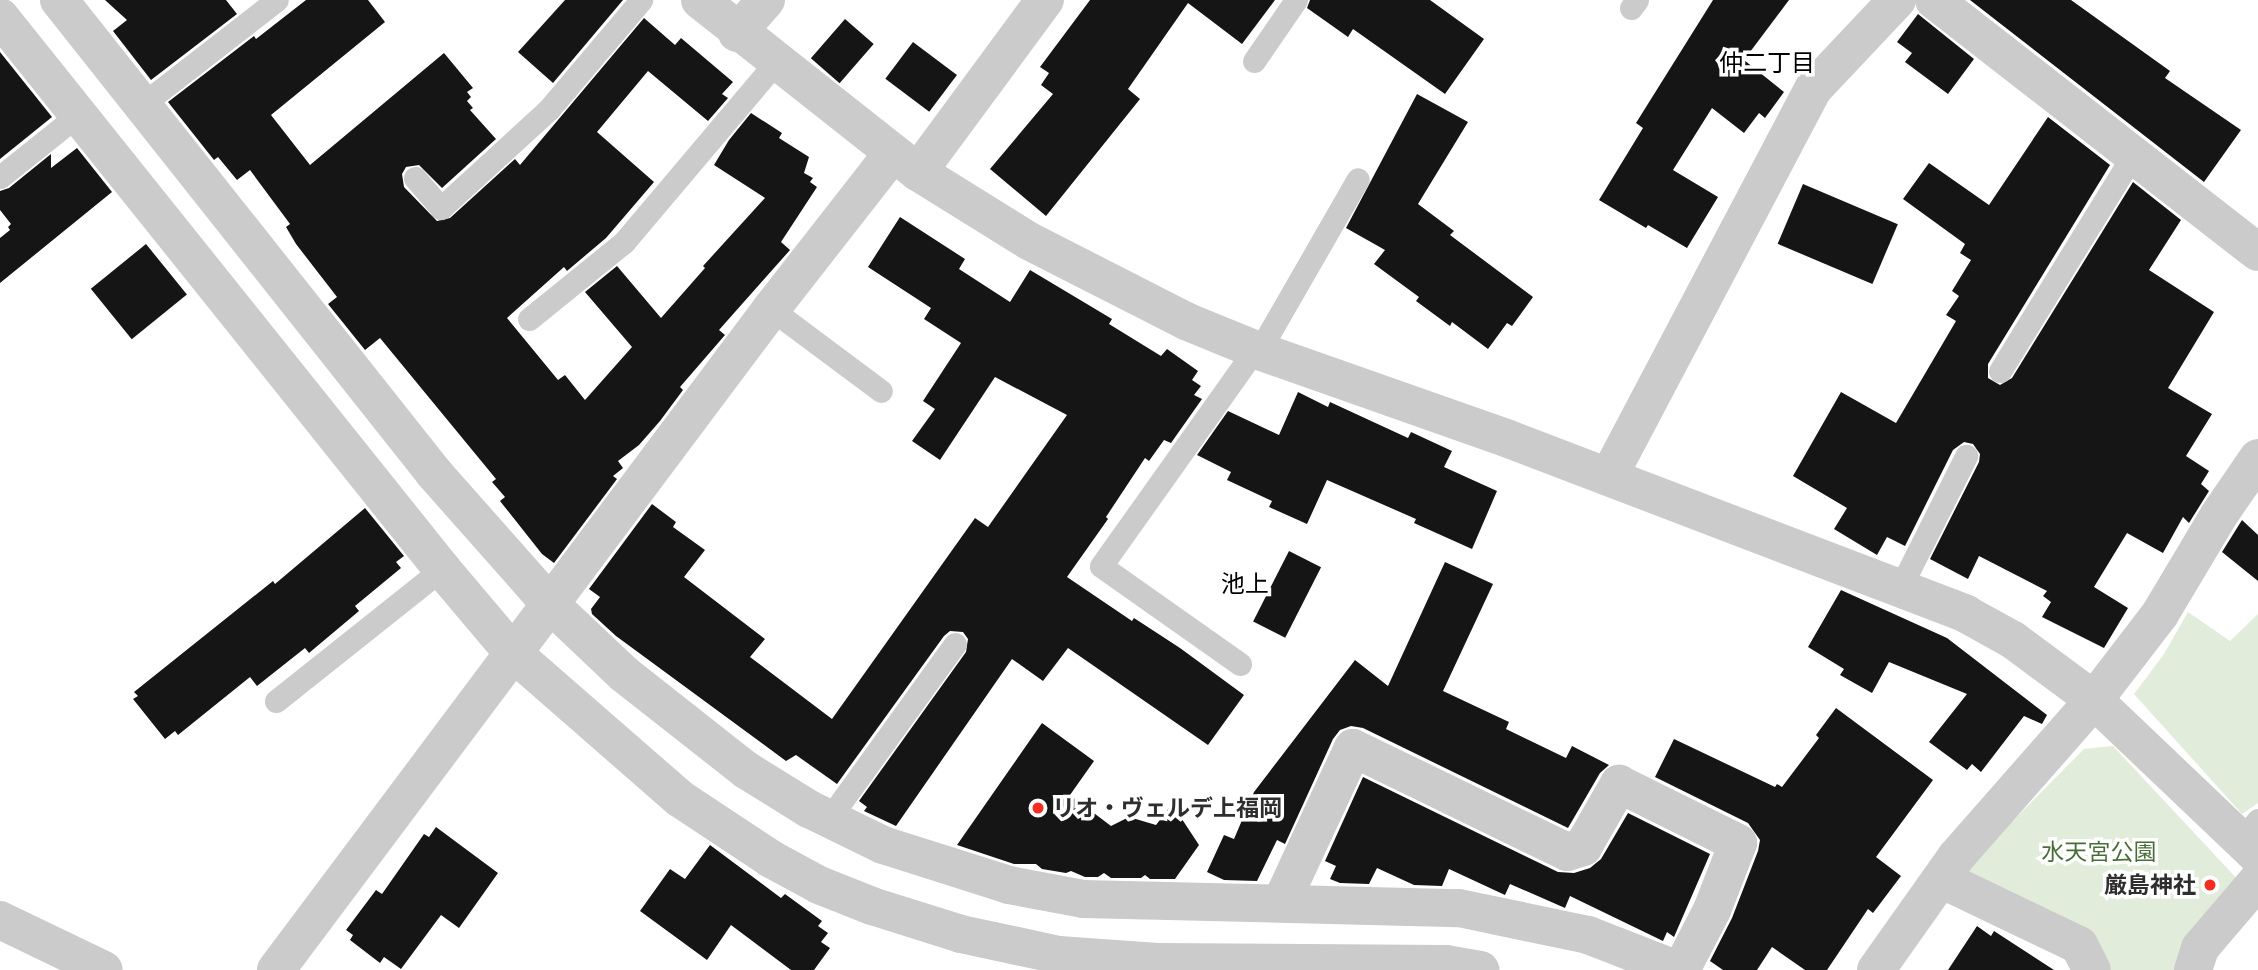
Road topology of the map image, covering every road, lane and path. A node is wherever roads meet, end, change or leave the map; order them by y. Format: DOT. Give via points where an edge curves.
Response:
graph roads {
  1 [pos="59,0"];
  2 [pos="277,0"];
  3 [pos="641,0"];
  4 [pos="699,0"];
  5 [pos="766,0"];
  6 [pos="1045,0"];
  7 [pos="1296,0"];
  8 [pos="1897,0"];
  9 [pos="1934,0"];
  10 [pos="0,17"];
  11 [pos="737,33"];
  12 [pos="1254,61"];
  13 [pos="776,62"];
  14 [pos="144,103"];
  15 [pos="79,114"];
  16 [pos="2133,155"];
  17 [pos="906,162"];
  18 [pos="0,177"];
  19 [pos="415,178"];
  20 [pos="1358,179"];
  21 [pos="2258,251"];
  22 [pos="771,309"];
  23 [pos="529,319"];
  24 [pos="1257,350"];
  25 [pos="2000,371"];
  26 [pos="881,391"];
  27 [pos="1966,456"];
  28 [pos="2258,458"];
  29 [pos="1609,476"];
  30 [pos="442,569"];
  31 [pos="1900,588"];
  32 [pos="550,604"];
  33 [pos="955,644"];
  34 [pos="513,653"];
  35 [pos="1240,664"];
  36 [pos="2094,700"];
  37 [pos="276,701"];
  38 [pos="828,820"];
  39 [pos="2252,839"];
  40 [pos="1941,879"];
  41 [pos="2258,880"];
  42 [pos="1281,903"];
  43 [pos="0,920"];
  44 [pos="104,970"];
  45 [pos="276,970"];
  46 [pos="1480,970"];
  47 [pos="1679,970"];
  48 [pos="1876,970"];
  49 [pos="2092,970"];
  50 [pos="2193,970"];
  1 -- 14 [label="street"];
  2 -- 14 [label="lane"];
  3 -- 19 [label="lane" via="550,108 441,208"];
  4 -- 11 [label="street"];
  5 -- 11 [label="street"];
  6 -- 17 [label="street"];
  7 -- 12 [label="lane"];
  8 -- 29 [label="street" via="1814,88"];
  9 -- 16 [label="street"];
  10 -- 15 [label="street"];
  11 -- 13 [label="street"];
  13 -- 17 [label="street"];
  13 -- 23 [label="lane" via="624,242"];
  14 -- 32 [label="street" via="434,472"];
  15 -- 18 [label="lane"];
  15 -- 30 [label="street"];
  16 -- 21 [label="street"];
  16 -- 25 [label="lane"];
  17 -- 22 [label="street"];
  17 -- 24 [label="street" via="1028,241 1188,322"];
  20 -- 24 [label="lane"];
  22 -- 26 [label="lane"];
  22 -- 32 [label="street"];
  24 -- 29 [label="street"];
  24 -- 35 [label="lane" via="1101,566"];
  27 -- 31 [label="lane"];
  28 -- 36 [label="street" via="2160,614"];
  29 -- 31 [label="street"];
  30 -- 34 [label="street"];
  30 -- 37 [label="lane"];
  31 -- 36 [label="street" via="1966,614 2013,640"];
  32 -- 34 [label="street"];
  32 -- 38 [label="street" via="624,674 746,770"];
  33 -- 38 [label="lane"];
  34 -- 45 [label="street"];
  34 -- 46 [label="street" via="679,798 771,859 872,906 961,934 1059,955 1158,962 1446,964"];
  36 -- 39 [label="street"];
  36 -- 40 [label="street"];
  38 -- 42 [label="street" via="883,845 1009,885 1083,899"];
  40 -- 48 [label="street"];
  40 -- 49 [label="street" via="2079,945"];
  41 -- 50 [label="street" via="2200,948"];
  42 -- 47 [label="street" via="1459,908 1588,935"];
  42 -- 47 [label="street" via="1353,748 1567,852 1583,847 1619,784 1738,843 1712,911"];
  43 -- 44 [label="street"];
}
